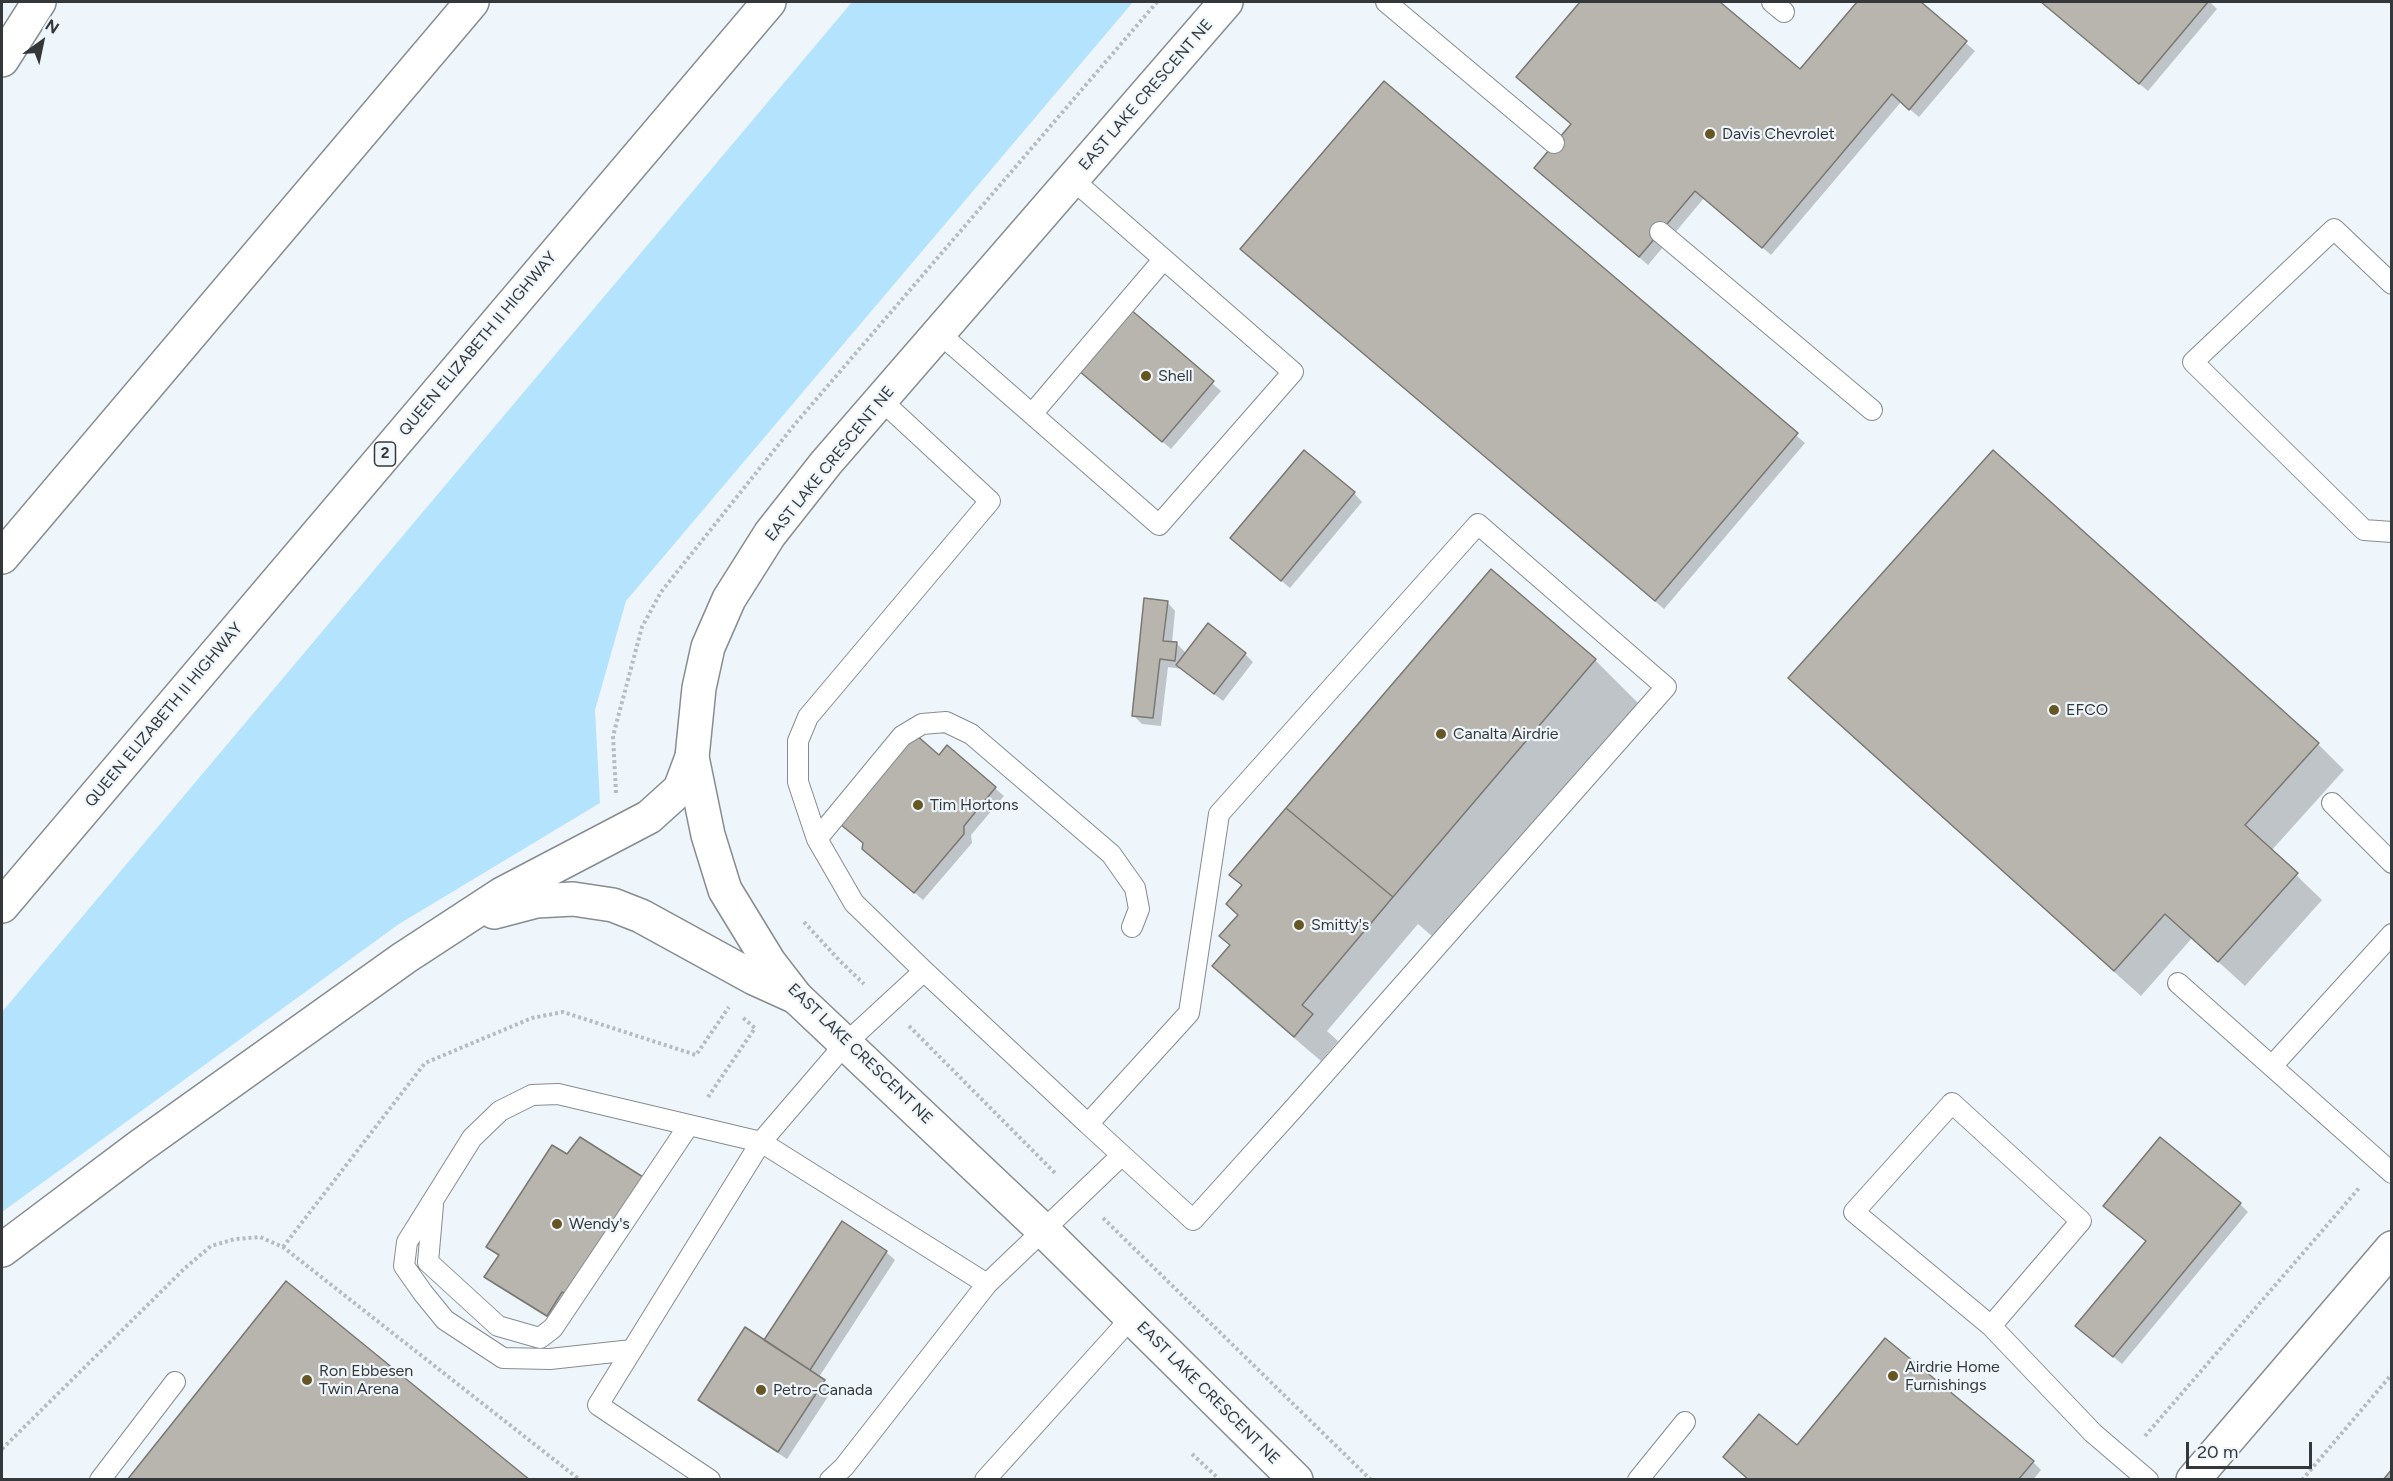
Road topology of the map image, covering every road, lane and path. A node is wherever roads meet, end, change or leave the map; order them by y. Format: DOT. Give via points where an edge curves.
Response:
graph roads {
  1 [pos="39,2"];
  2 [pos="472,2"];
  3 [pos="769,2"];
  4 [pos="1226,2"];
  5 [pos="1386,2"];
  6 [pos="2,60"];
  7 [pos="1554,143"];
  8 [pos="1072,179"];
  9 [pos="1660,232"];
  10 [pos="1163,260"];
  11 [pos="2391,284"];
  12 [pos="939,333"];
  13 [pos="881,400"];
  14 [pos="1872,410"];
  15 [pos="1032,414"];
  16 [pos="2391,532"];
  17 [pos="2,557"];
  18 [pos="692,757"];
  19 [pos="2332,803"];
  20 [pos="817,839"];
  21 [pos="2391,863"];
  22 [pos="2,906"];
  23 [pos="1132,927"];
  24 [pos="2391,934"];
  25 [pos="404,958"];
  26 [pos="924,971"];
  27 [pos="2178,983"];
  28 [pos="796,997"];
  29 [pos="729,1006"];
  30 [pos="846,1043"];
  31 [pos="2272,1066"];
  32 [pos="1088,1124"];
  33 [pos="689,1125"];
  34 [pos="761,1142"];
  35 [pos="1122,1155"];
  36 [pos="2386,1168"];
  37 [pos="433,1200"];
  38 [pos="1044,1231"];
  39 [pos="2391,1248"];
  40 [pos="2,1250"];
  41 [pos="987,1284"];
  42 [pos="1132,1317"];
  43 [pos="1991,1326"];
  44 [pos="632,1350"];
  45 [pos="2391,1374"];
  46 [pos="175,1382"];
  47 [pos="1685,1422"];
  48 [pos="2,1449"];
  49 [pos="1192,1454"];
  50 [pos="2124,1459"];
  51 [pos="100,1479"];
  52 [pos="580,1479"];
  53 [pos="710,1479"];
  54 [pos="830,1479"];
  55 [pos="985,1479"];
  56 [pos="1217,1479"];
  57 [pos="1296,1479"];
  58 [pos="1638,1479"];
  59 [pos="2148,1479"];
  60 [pos="2193,1479"];
  61 [pos="2302,1479"];
  1 -- 6 [label="main road"];
  2 -- 17 [label="main road"];
  3 -- 22 [label="main road, QUEEN ELIZABETH II HIGHWAY / 2"];
  4 -- 8 [label="main road, EAST LAKE CRESCENT NE"];
  5 -- 7 [label="lane"];
  8 -- 10 [label="lane"];
  8 -- 12 [label="main road, EAST LAKE CRESCENT NE"];
  9 -- 14 [label="lane"];
  10 -- 15 [label="lane"];
  10 -- 15 [label="lane" via="1293,372 1160,525"];
  11 -- 16 [label="lane" via="2334,229 2193,362 2364,530"];
  12 -- 13 [label="main road, EAST LAKE CRESCENT NE"];
  12 -- 15 [label="lane"];
  13 -- 18 [label="main road, EAST LAKE CRESCENT NE" via="770,534 729,599 708,647 699,688"];
  13 -- 20 [label="lane" via="990,501 808,717 798,741 798,782"];
  18 -- 25 [label="main road" via="680,789 649,817 502,894"];
  18 -- 28 [label="main road, EAST LAKE CRESCENT NE" via="708,835 725,890 769,962"];
  19 -- 21 [label="lane"];
  20 -- 23 [label="lane" via="902,736 922,724 946,722 971,734 1111,854 1135,888 1139,909"];
  20 -- 26 [label="lane" via="855,903"];
  24 -- 31 [label="lane"];
  25 -- 28 [label="main road" via="494,912 536,901 573,899 613,905 641,916"];
  25 -- 40 [label="main road"];
  26 -- 30 [label="lane"];
  26 -- 32 [label="lane"];
  27 -- 31 [label="lane"];
  28 -- 30 [label="main road, EAST LAKE CRESCENT NE"];
  29 -- 33 [label="path" via="755,1028"];
  30 -- 34 [label="lane"];
  30 -- 38 [label="main road, EAST LAKE CRESCENT NE"];
  31 -- 36 [label="lane"];
  32 -- 35 [label="lane"];
  32 -- 35 [label="lane" via="1189,1013 1219,814 1478,524 1666,687 1193,1220"];
  33 -- 34 [label="lane"];
  33 -- 37 [label="lane" via="558,1094 532,1095 500,1110 472,1138"];
  33 -- 37 [label="lane" via="553,1328 540,1338 498,1326 428,1262"];
  34 -- 41 [label="lane"];
  34 -- 44 [label="lane"];
  35 -- 38 [label="lane"];
  36 -- 50 [label="path"];
  37 -- 44 [label="lane" via="407,1242 404,1266 446,1320 503,1358 550,1359"];
  38 -- 41 [label="lane"];
  38 -- 42 [label="main road, EAST LAKE CRESCENT NE"];
  39 -- 60 [label="main road"];
  41 -- 54 [label="lane" via="844,1467"];
  42 -- 55 [label="lane"];
  42 -- 57 [label="main road, EAST LAKE CRESCENT NE"];
  43 -- 43 [label="lane" via="1854,1212 1953,1103 2080,1221"];
  43 -- 50 [label="lane" via="2093,1433"];
  44 -- 53 [label="lane" via="598,1405"];
  45 -- 61 [label="path"];
  46 -- 51 [label="lane"];
  47 -- 58 [label="lane"];
  48 -- 52 [label="path" via="194,1260 212,1246 261,1237 283,1247"];
  49 -- 56 [label="path"];
  50 -- 59 [label="lane"];
}
